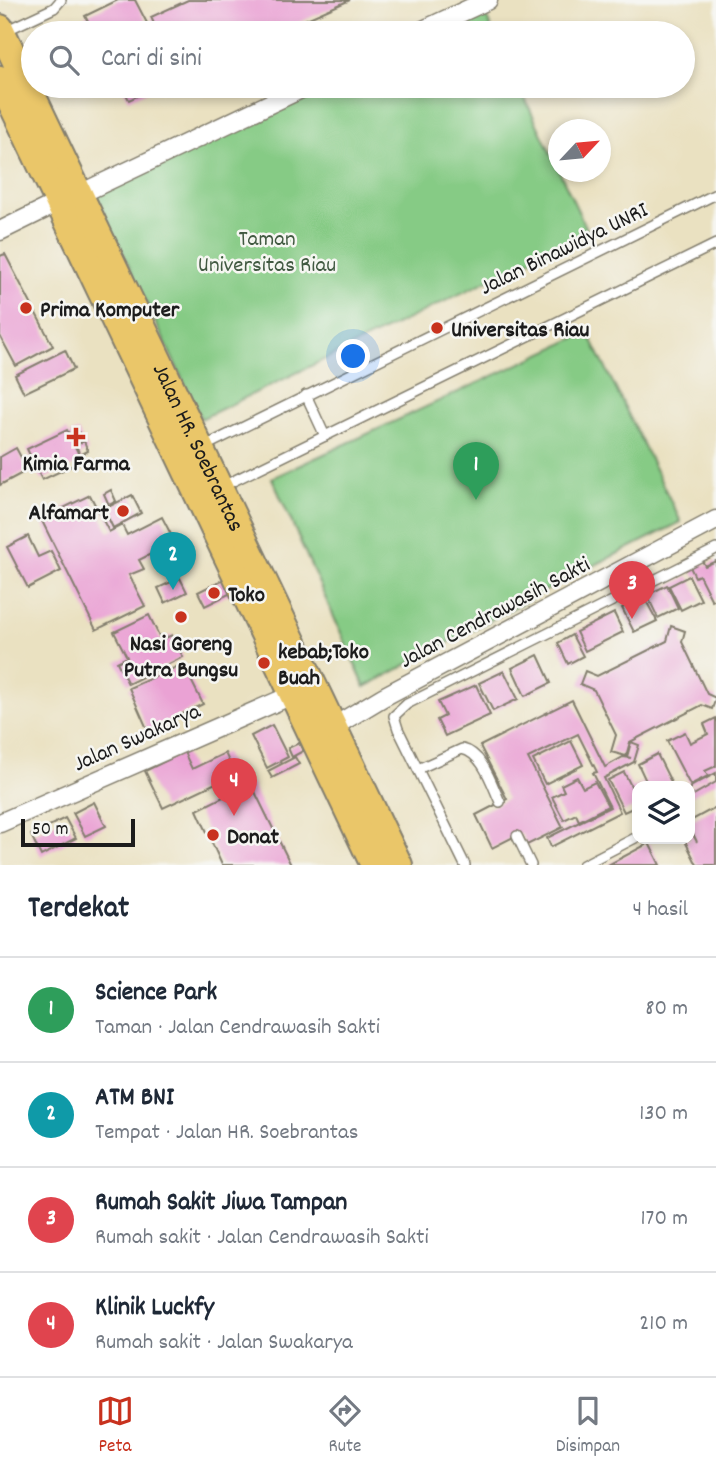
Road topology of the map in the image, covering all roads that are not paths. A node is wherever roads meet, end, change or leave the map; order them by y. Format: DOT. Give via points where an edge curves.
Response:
graph roads {
  1 [pos="61,0"];
  2 [pos="488,0"];
  3 [pos="23,21"];
  4 [pos="443,21"];
  5 [pos="21,22"];
  6 [pos="1,30"];
  7 [pos="5,67"];
  8 [pos="282,98"];
  9 [pos="716,194"];
  10 [pos="69,198"];
  11 [pos="0,231"];
  12 [pos="716,244"];
  13 [pos="102,268"];
  14 [pos="306,395"];
  15 [pos="325,436"];
  16 [pos="201,448"];
  17 [pos="219,488"];
  18 [pos="716,520"];
  19 [pos="716,549"];
  20 [pos="292,695"];
  21 [pos="333,727"];
  22 [pos="418,769"];
  23 [pos="500,802"];
  24 [pos="0,823"];
  25 [pos="517,836"];
  26 [pos="632,840"];
  27 [pos="374,865"];
  28 [pos="399,865"];
  29 [pos="465,865"];
  30 [pos="531,865"];
  31 [pos="584,865"];
  1 -- 3 [label="lane" via="54,8"];
  2 -- 4 [label="street"];
  5 -- 6 [label="lane"];
  6 -- 7 [label="main road, Jalan HR. Soebrantas"];
  7 -- 10 [label="main road, Jalan HR. Soebrantas"];
  8 -- 10 [label="street"];
  9 -- 14 [label="lane, Jalan Binawidya UNRI"];
  10 -- 11 [label="street"];
  10 -- 13 [label="main road, Jalan HR. Soebrantas"];
  12 -- 15 [label="lane"];
  13 -- 16 [label="main road, Jalan HR. Soebrantas"];
  13 -- 20 [label="main road, Jalan HR. Soebrantas"];
  14 -- 15 [label="lane"];
  14 -- 16 [label="lane, Jalan Binawidya UNRI"];
  15 -- 17 [label="lane"];
  16 -- 17 [label="main road, Jalan HR. Soebrantas"];
  17 -- 21 [label="main road, Jalan HR. Soebrantas"];
  18 -- 21 [label="street, Jalan Cendrawasih Sakti"];
  19 -- 22 [label="lane" via="407,704 394,716"];
  20 -- 24 [label="street, Jalan Swakarya"];
  20 -- 27 [label="main road, Jalan HR. Soebrantas"];
  21 -- 28 [label="main road, Jalan HR. Soebrantas"];
  22 -- 23 [label="lane" via="462,749 470,750"];
  22 -- 29 [label="lane"];
  25 -- 30 [label="lane"];
  26 -- 31 [label="lane"];
}
